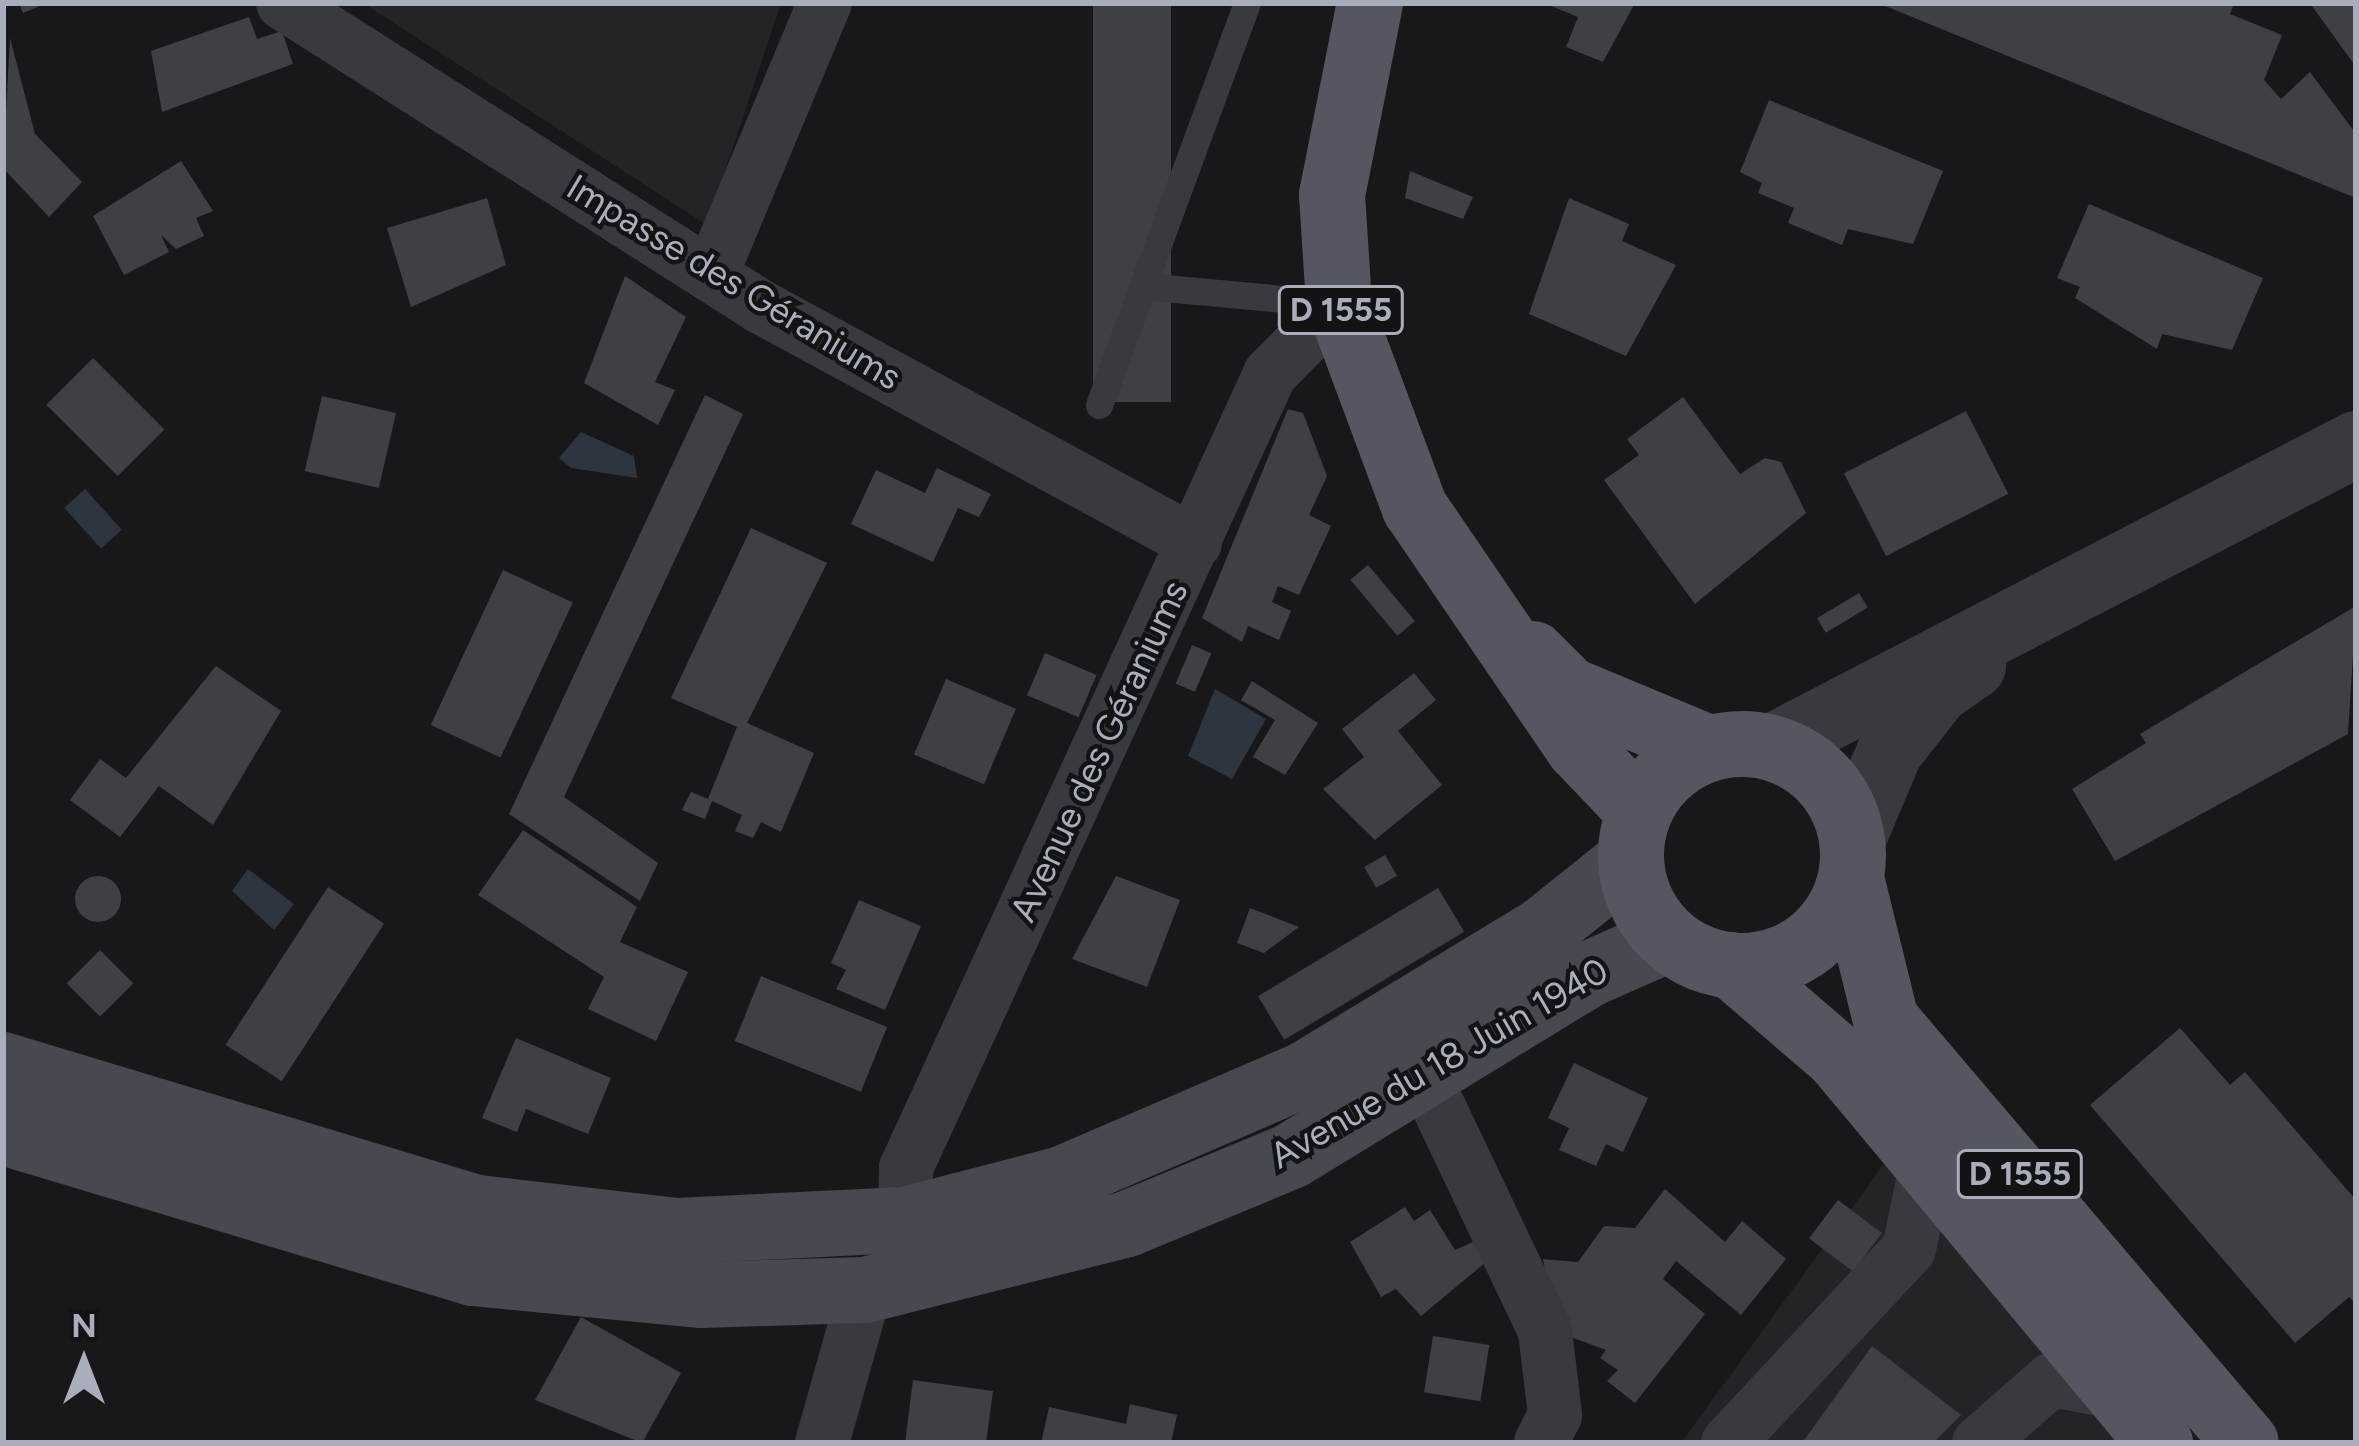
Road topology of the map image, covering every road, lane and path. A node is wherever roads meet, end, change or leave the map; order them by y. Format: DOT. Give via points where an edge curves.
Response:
graph roads {
  1 [pos="283,3"];
  2 [pos="825,3"];
  3 [pos="1247,3"];
  4 [pos="1370,3"];
  5 [pos="711,275"];
  6 [pos="1143,286"];
  7 [pos="1339,304"];
  8 [pos="1100,405"];
  9 [pos="2356,444"];
  10 [pos="1196,543"];
  11 [pos="1472,591"];
  12 [pos="2038,618"];
  13 [pos="1772,747"];
  14 [pos="1708,748"];
  15 [pos="1634,835"];
  16 [pos="1852,860"];
  17 [pos="1669,939"];
  18 [pos="1731,965"];
  19 [pos="3,1065"];
  20 [pos="1424,1076"];
  21 [pos="3,1132"];
  22 [pos="1927,1163"];
  23 [pos="905,1220"];
  24 [pos="865,1290"];
  25 [pos="2141,1418"];
  26 [pos="822,1443"];
  27 [pos="1541,1443"];
  28 [pos="1728,1443"];
  29 [pos="1979,1443"];
  30 [pos="2246,1443"];
  1 -- 5 [label="street, Impasse des Géraniums"];
  2 -- 5 [label="street"];
  3 -- 6 [label="lane"];
  4 -- 7 [label="main road, D 1555" via="1331,195"];
  5 -- 10 [label="street, Impasse des Géraniums"];
  6 -- 7 [label="lane"];
  6 -- 8 [label="lane"];
  7 -- 10 [label="street, Avenue des Géraniums" via="1270,374"];
  7 -- 11 [label="main road, D 1555" via="1415,508"];
  9 -- 12 [label="street"];
  10 -- 23 [label="street, Avenue des Géraniums" via="906,1168"];
  11 -- 14 [label="main road, D 1555" via="1569,690"];
  11 -- 15 [label="main road, D 1555"];
  12 -- 13 [label="street" via="1973,640"];
  12 -- 16 [label="street" via="1924,706 1858,807"];
  13 -- 14 [label="main road"];
  13 -- 16 [label="main road" via="1834,792"];
  14 -- 15 [label="main road" via="1666,772"];
  15 -- 17 [label="main road"];
  15 -- 23 [label="main road, Avenue du 18 Juin 1940" via="1544,929 1304,1076 1062,1180"];
  16 -- 18 [label="main road" via="1808,944"];
  16 -- 30 [label="main road, D 1555" via="1886,1021"];
  17 -- 18 [label="main road"];
  17 -- 20 [label="main road, Avenue du 18 Juin 1940" via="1587,975"];
  18 -- 22 [label="main road, D 1555" via="1838,1057"];
  19 -- 23 [label="main road, Avenue du 18 Juin 1940" via="478,1208 677,1231"];
  20 -- 24 [label="main road, Avenue du 18 Juin 1940" via="1292,1156 1127,1224"];
  20 -- 27 [label="street" via="1545,1331 1555,1415"];
  21 -- 24 [label="main road, Avenue du 18 Juin 1940" via="473,1273 701,1295"];
  22 -- 25 [label="main road, D 1555"];
  22 -- 28 [label="street" via="1910,1250"];
  24 -- 26 [label="street"];
  25 -- 29 [label="street" via="2051,1380"];
}
